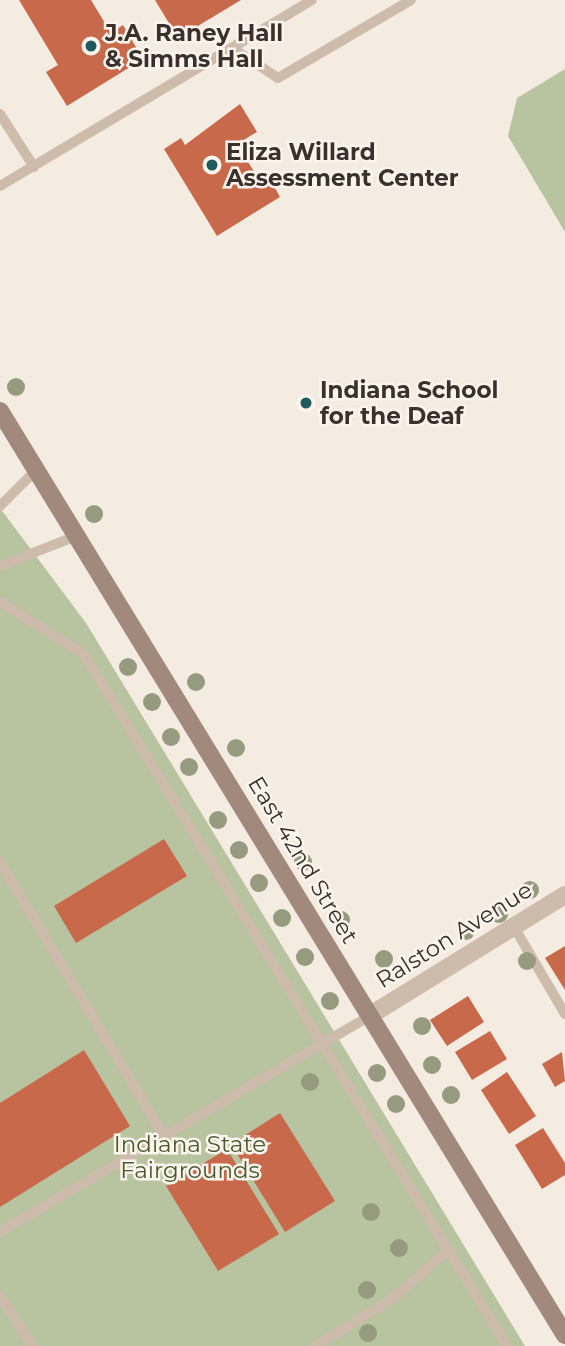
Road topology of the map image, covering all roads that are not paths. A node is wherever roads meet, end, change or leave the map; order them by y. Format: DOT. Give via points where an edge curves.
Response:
graph roads {
  1 [pos="312,0"];
  2 [pos="411,0"];
  3 [pos="232,48"];
  4 [pos="0,114"];
  5 [pos="33,167"];
  6 [pos="0,186"];
  7 [pos="0,411"];
  8 [pos="36,470"];
  9 [pos="0,506"];
  10 [pos="76,536"];
  11 [pos="0,566"];
  12 [pos="0,601"];
  13 [pos="0,862"];
  14 [pos="565,895"];
  15 [pos="514,927"];
  16 [pos="565,1014"];
  17 [pos="369,1016"];
  18 [pos="323,1043"];
  19 [pos="163,1134"];
  20 [pos="0,1232"];
  21 [pos="449,1250"];
  22 [pos="0,1296"];
  23 [pos="563,1326"];
  24 [pos="33,1346"];
  25 [pos="316,1346"];
  26 [pos="508,1346"];
  1 -- 3 [label="lane"];
  2 -- 3 [label="lane" via="278,78"];
  3 -- 5 [label="lane"];
  4 -- 5 [label="lane"];
  5 -- 6 [label="lane"];
  7 -- 8 [label="street, East 42nd Street"];
  8 -- 9 [label="lane"];
  8 -- 10 [label="street, East 42nd Street"];
  10 -- 11 [label="lane"];
  10 -- 17 [label="street, East 42nd Street"];
  12 -- 18 [label="lane" via="84,654"];
  13 -- 19 [label="lane"];
  14 -- 15 [label="street, Ralston Avenue"];
  15 -- 16 [label="lane"];
  15 -- 17 [label="street, Ralston Avenue"];
  17 -- 18 [label="lane"];
  17 -- 23 [label="street, East 42nd Street"];
  18 -- 19 [label="lane"];
  18 -- 21 [label="lane"];
  19 -- 20 [label="lane"];
  21 -- 25 [label="lane" via="393,1298"];
  21 -- 26 [label="lane"];
  22 -- 24 [label="lane"];
}
